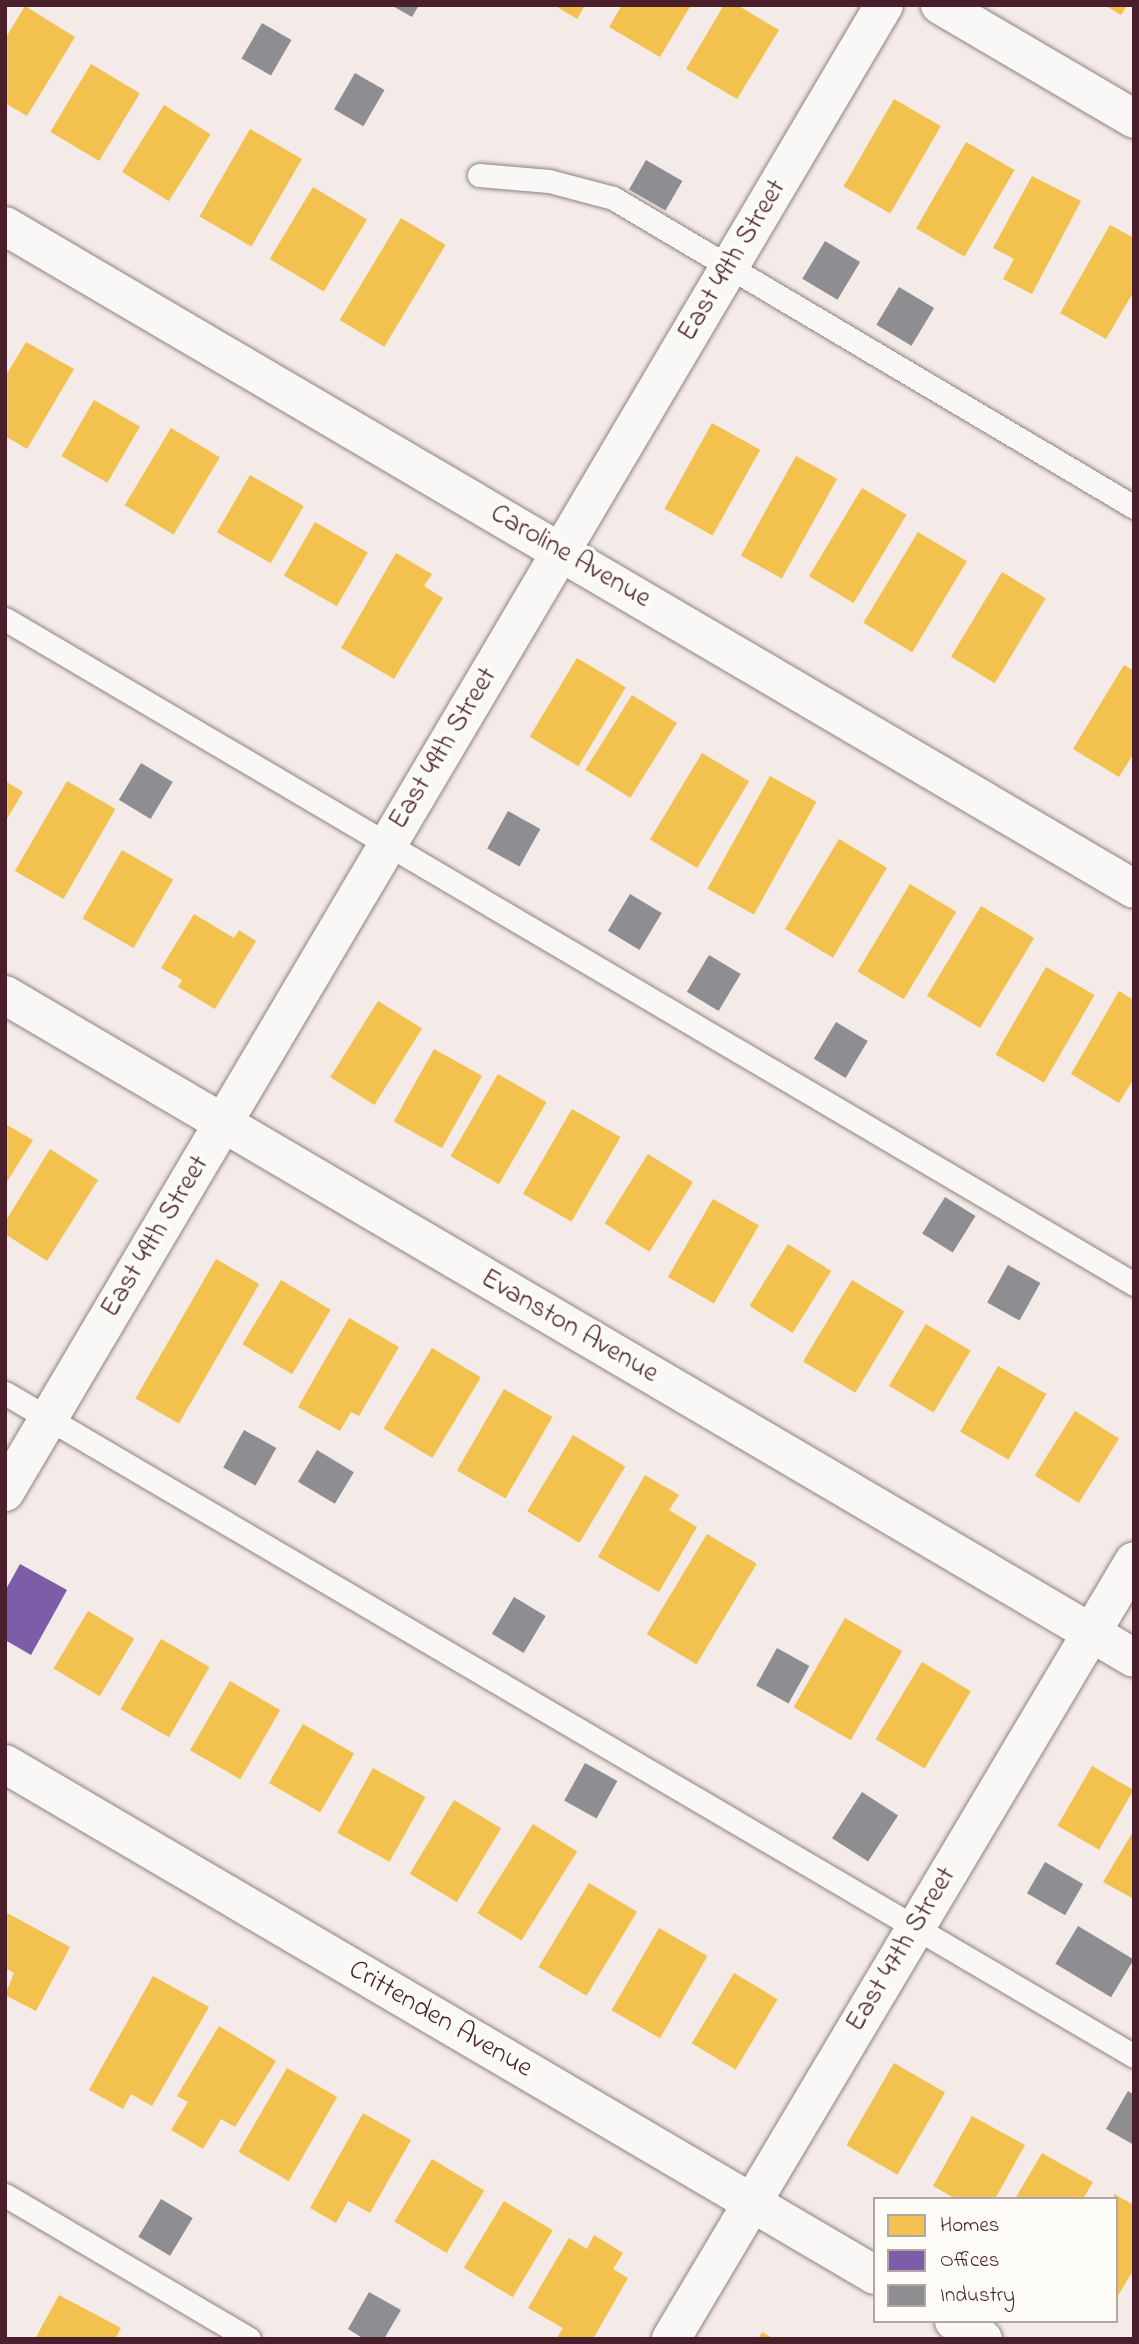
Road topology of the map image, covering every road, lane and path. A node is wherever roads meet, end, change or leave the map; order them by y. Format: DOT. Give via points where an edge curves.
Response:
graph roads {
  1 [pos="884,5"];
  2 [pos="940,5"];
  3 [pos="1134,119"];
  4 [pos="479,175"];
  5 [pos="5,226"];
  6 [pos="731,265"];
  7 [pos="1134,507"];
  8 [pos="561,552"];
  9 [pos="5,619"];
  10 [pos="388,844"];
  11 [pos="1134,889"];
  12 [pos="5,995"];
  13 [pos="224,1123"];
  14 [pos="1134,1284"];
  15 [pos="5,1393"];
  16 [pos="49,1419"];
  17 [pos="5,1492"];
  18 [pos="1134,1561"];
  19 [pos="1091,1633"];
  20 [pos="1134,1658"];
  21 [pos="5,1764"];
  22 [pos="915,1928"];
  23 [pos="1134,2056"];
  24 [pos="5,2194"];
  25 [pos="752,2203"];
  26 [pos="873,2274"];
  27 [pos="957,2323"];
  28 [pos="249,2339"];
  29 [pos="671,2339"];
  30 [pos="984,2339"];
  1 -- 6 [label="street, East 49th Street"];
  2 -- 3 [label="street"];
  4 -- 6 [label="lane" via="549,181 613,198"];
  5 -- 8 [label="street, Caroline Avenue"];
  6 -- 7 [label="lane"];
  6 -- 8 [label="street, East 49th Street"];
  8 -- 10 [label="street, East 49th Street"];
  8 -- 11 [label="street, Caroline Avenue"];
  9 -- 10 [label="lane"];
  10 -- 13 [label="street, East 49th Street"];
  10 -- 14 [label="lane"];
  12 -- 13 [label="street, Evanston Avenue"];
  13 -- 16 [label="street, East 49th Street"];
  13 -- 19 [label="street, Evanston Avenue"];
  15 -- 16 [label="lane"];
  16 -- 17 [label="street, East 49th Street"];
  16 -- 22 [label="lane"];
  18 -- 19 [label="street, East 47th Street"];
  19 -- 20 [label="street, Evanston Avenue"];
  19 -- 22 [label="street, East 47th Street"];
  21 -- 25 [label="street, Crittenden Avenue"];
  22 -- 23 [label="lane"];
  22 -- 25 [label="street, East 47th Street"];
  24 -- 28 [label="lane"];
  25 -- 26 [label="street, Crittenden Avenue"];
  25 -- 29 [label="street, East 47th Street"];
  27 -- 30 [label="street"];
}
